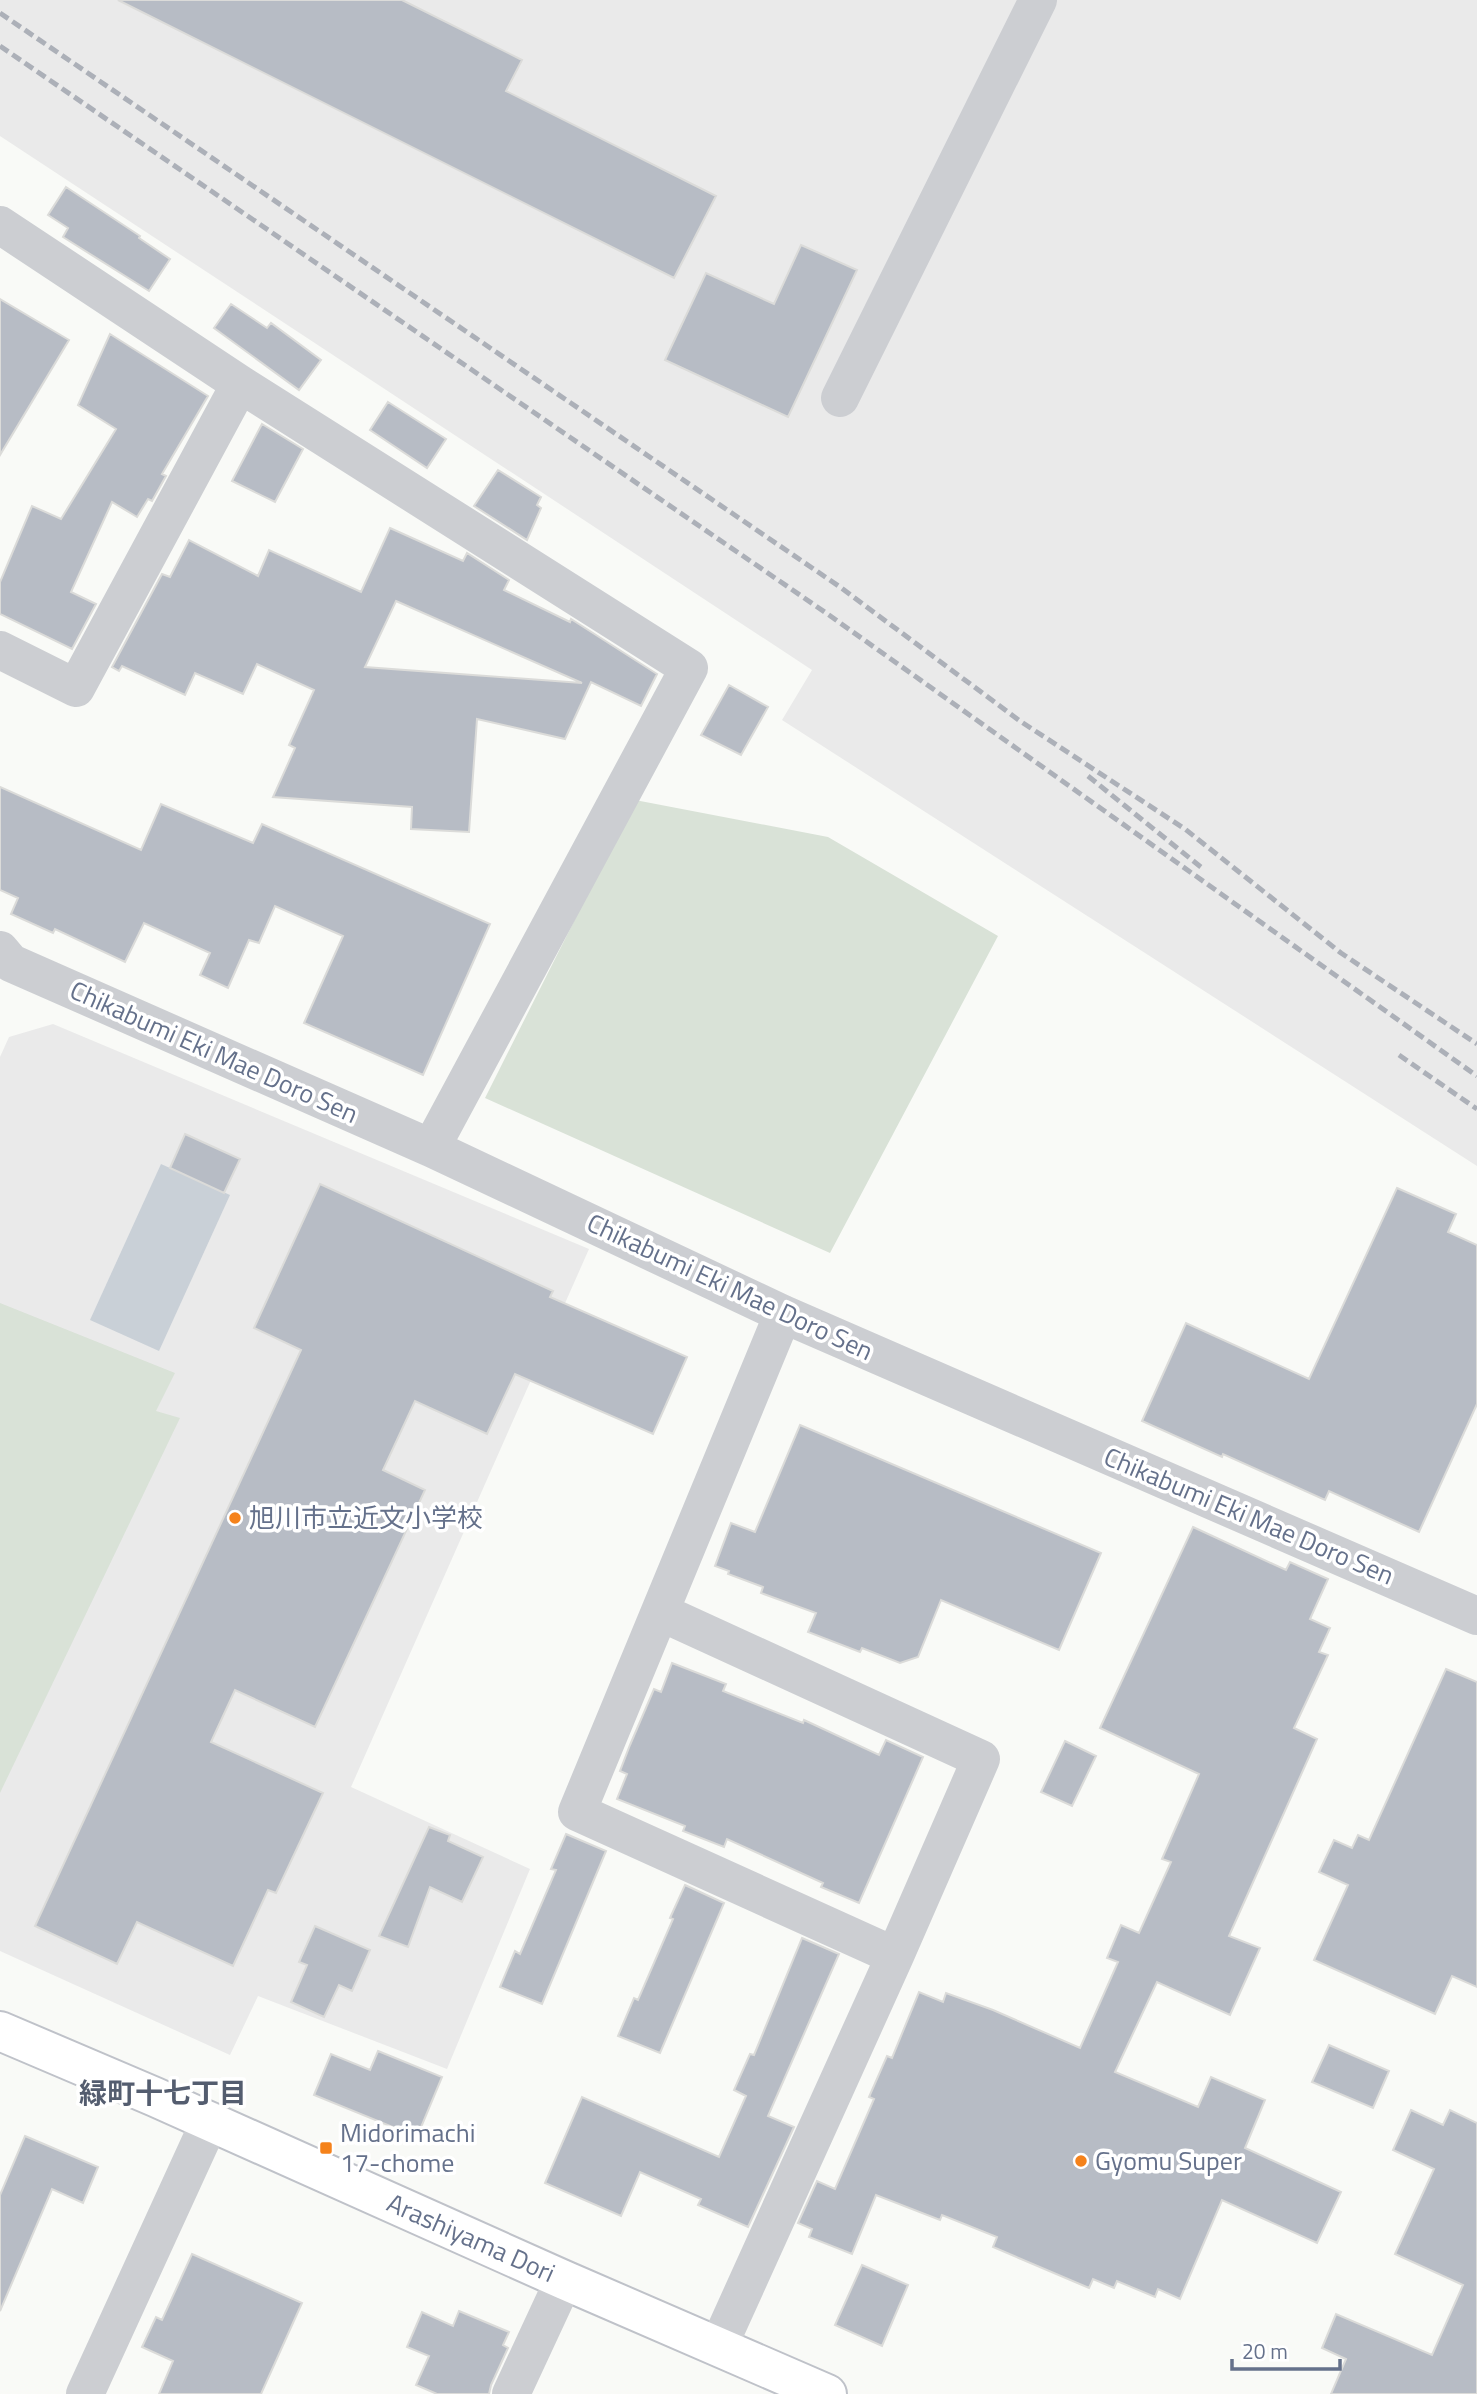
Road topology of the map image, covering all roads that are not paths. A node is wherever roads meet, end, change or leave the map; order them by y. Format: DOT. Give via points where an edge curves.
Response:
graph roads {
  1 [pos="1038,0"];
  2 [pos="0,225"];
  3 [pos="240,384"];
  4 [pos="840,398"];
  5 [pos="0,650"];
  6 [pos="4,967"];
  7 [pos="431,1148"];
  8 [pos="783,1314"];
  9 [pos="660,1612"];
  10 [pos="1477,1616"];
  11 [pos="895,1956"];
  12 [pos="0,2031"];
  13 [pos="211,2121"];
  14 [pos="564,2280"];
  15 [pos="719,2346"];
  16 [pos="85,2394"];
  17 [pos="511,2394"];
  18 [pos="827,2394"];
  1 -- 4 [label="street"];
  2 -- 3 [label="street"];
  3 -- 5 [label="street" via="76,688"];
  3 -- 7 [label="street" via="689,668"];
  6 -- 7 [label="street, Chikabumi Eki Mae Doro Sen"];
  7 -- 8 [label="street, Chikabumi Eki Mae Doro Sen"];
  8 -- 9 [label="street"];
  8 -- 10 [label="street, Chikabumi Eki Mae Doro Sen"];
  9 -- 11 [label="street" via="577,1812"];
  9 -- 11 [label="street" via="981,1759"];
  11 -- 15 [label="street"];
  12 -- 13 [label="street, Arashiyama Dori"];
  13 -- 14 [label="street, Arashiyama Dori"];
  13 -- 16 [label="street"];
  14 -- 15 [label="street, Arashiyama Dori"];
  14 -- 17 [label="street"];
  15 -- 18 [label="street, Arashiyama Dori"];
}
